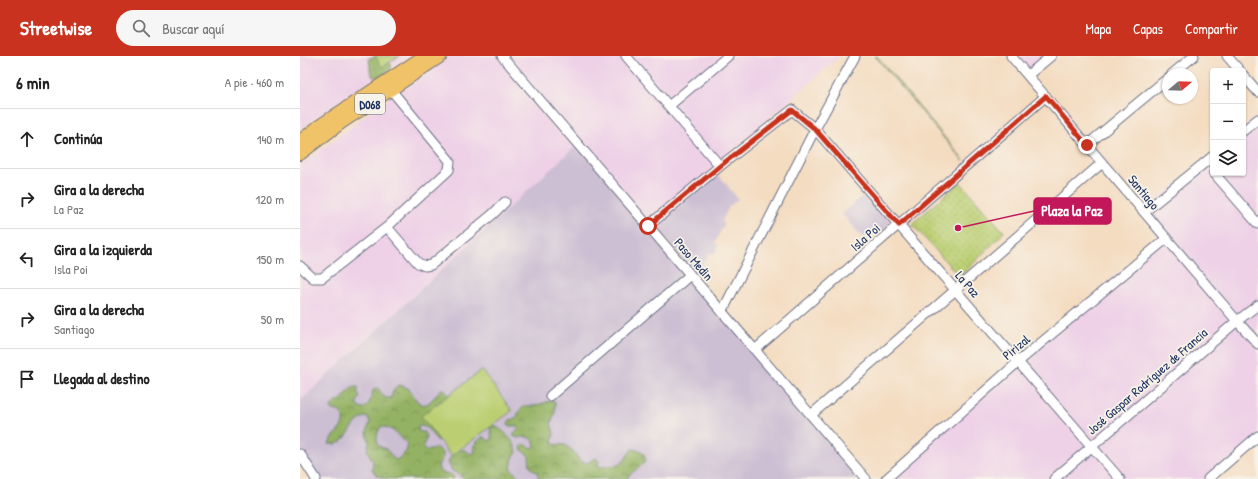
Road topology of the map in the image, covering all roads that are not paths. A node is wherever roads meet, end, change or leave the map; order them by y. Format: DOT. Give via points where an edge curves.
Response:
graph roads {
  1 [pos="424,56"];
  2 [pos="441,56"];
  3 [pos="502,56"];
  4 [pos="626,56"];
  5 [pos="728,56"];
  6 [pos="855,56"];
  7 [pos="1011,56"];
  8 [pos="1051,56"];
  9 [pos="1194,56"];
  10 [pos="1227,56"];
  11 [pos="1179,68"];
  12 [pos="1237,68"];
  13 [pos="1028,75"];
  14 [pos="1246,78"];
  15 [pos="1162,83"];
  16 [pos="388,86"];
  17 [pos="1258,92"];
  18 [pos="1046,96"];
  19 [pos="670,106"];
  20 [pos="338,119"];
  21 [pos="1258,119"];
  22 [pos="815,129"];
  23 [pos="1246,129"];
  24 [pos="300,141"];
  25 [pos="1087,145"];
  26 [pos="300,154"];
  27 [pos="1210,159"];
  28 [pos="1102,163"];
  29 [pos="1205,163"];
  30 [pos="720,166"];
  31 [pos="1210,169"];
  32 [pos="1216,176"];
  33 [pos="505,202"];
  34 [pos="1144,212"];
  35 [pos="1258,224"];
  36 [pos="899,225"];
  37 [pos="648,226"];
  38 [pos="387,227"];
  39 [pos="1166,239"];
  40 [pos="300,266"];
  41 [pos="690,275"];
  42 [pos="956,290"];
  43 [pos="1258,306"];
  44 [pos="722,312"];
  45 [pos="1236,321"];
  46 [pos="1258,344"];
  47 [pos="755,350"];
  48 [pos="1018,362"];
  49 [pos="550,396"];
  50 [pos="811,415"];
  51 [pos="1258,436"];
  52 [pos="1092,446"];
  53 [pos="300,454"];
  54 [pos="316,479"];
  55 [pos="866,479"];
  56 [pos="886,479"];
  57 [pos="1054,479"];
  58 [pos="1120,479"];
  59 [pos="1208,479"];
  1 -- 16 [label="main road, D068"];
  2 -- 16 [label="main road, D068"];
  3 -- 37 [label="street, Paso Medin"];
  4 -- 19 [label="street"];
  5 -- 19 [label="street"];
  6 -- 22 [label="street"];
  7 -- 13 [label="street, Santiago"];
  8 -- 13 [label="street"];
  9 -- 11 [label="street"];
  10 -- 12 [label="street"];
  13 -- 18 [label="street, Santiago"];
  14 -- 17 [label="street"];
  15 -- 25 [label="street"];
  16 -- 20 [label="main road, D068"];
  16 -- 38 [label="street" via="450,161 449,170"];
  18 -- 25 [label="street, Santiago"];
  18 -- 36 [label="street, Isla Poi"];
  19 -- 30 [label="street"];
  20 -- 24 [label="main road, D068"];
  20 -- 26 [label="main road, D068"];
  21 -- 23 [label="street"];
  22 -- 30 [label="street, La Paz" via="792,110"];
  22 -- 36 [label="street, La Paz"];
  22 -- 44 [label="street"];
  25 -- 28 [label="street, Santiago"];
  27 -- 29 [label="street"];
  28 -- 34 [label="street, Santiago"];
  28 -- 42 [label="street"];
  29 -- 31 [label="street"];
  29 -- 34 [label="street"];
  30 -- 37 [label="street"];
  32 -- 35 [label="street"];
  33 -- 38 [label="street" via="430,265 425,266 418,262"];
  34 -- 39 [label="street, Santiago"];
  36 -- 42 [label="street, La Paz"];
  36 -- 47 [label="street, Isla Poi"];
  37 -- 41 [label="street, Paso Medin"];
  38 -- 40 [label="street" via="322,278 313,278"];
  39 -- 45 [label="street, Santiago"];
  39 -- 48 [label="street, Pirizal"];
  41 -- 44 [label="street, Paso Medin"];
  41 -- 49 [label="street"];
  42 -- 48 [label="street, La Paz"];
  42 -- 50 [label="street"];
  43 -- 45 [label="street, José Gaspar Rodríguez de Francia"];
  44 -- 47 [label="street, Paso Medin"];
  45 -- 46 [label="street, Santiago"];
  45 -- 52 [label="street, José Gaspar Rodríguez de Francia"];
  47 -- 50 [label="street, Paso Medin"];
  48 -- 52 [label="street, La Paz"];
  48 -- 56 [label="street, Pirizal"];
  50 -- 55 [label="street, Paso Medin"];
  51 -- 59 [label="street"];
  52 -- 57 [label="street, José Gaspar Rodríguez de Francia"];
  52 -- 58 [label="street, La Paz"];
  53 -- 54 [label="street"];
}
